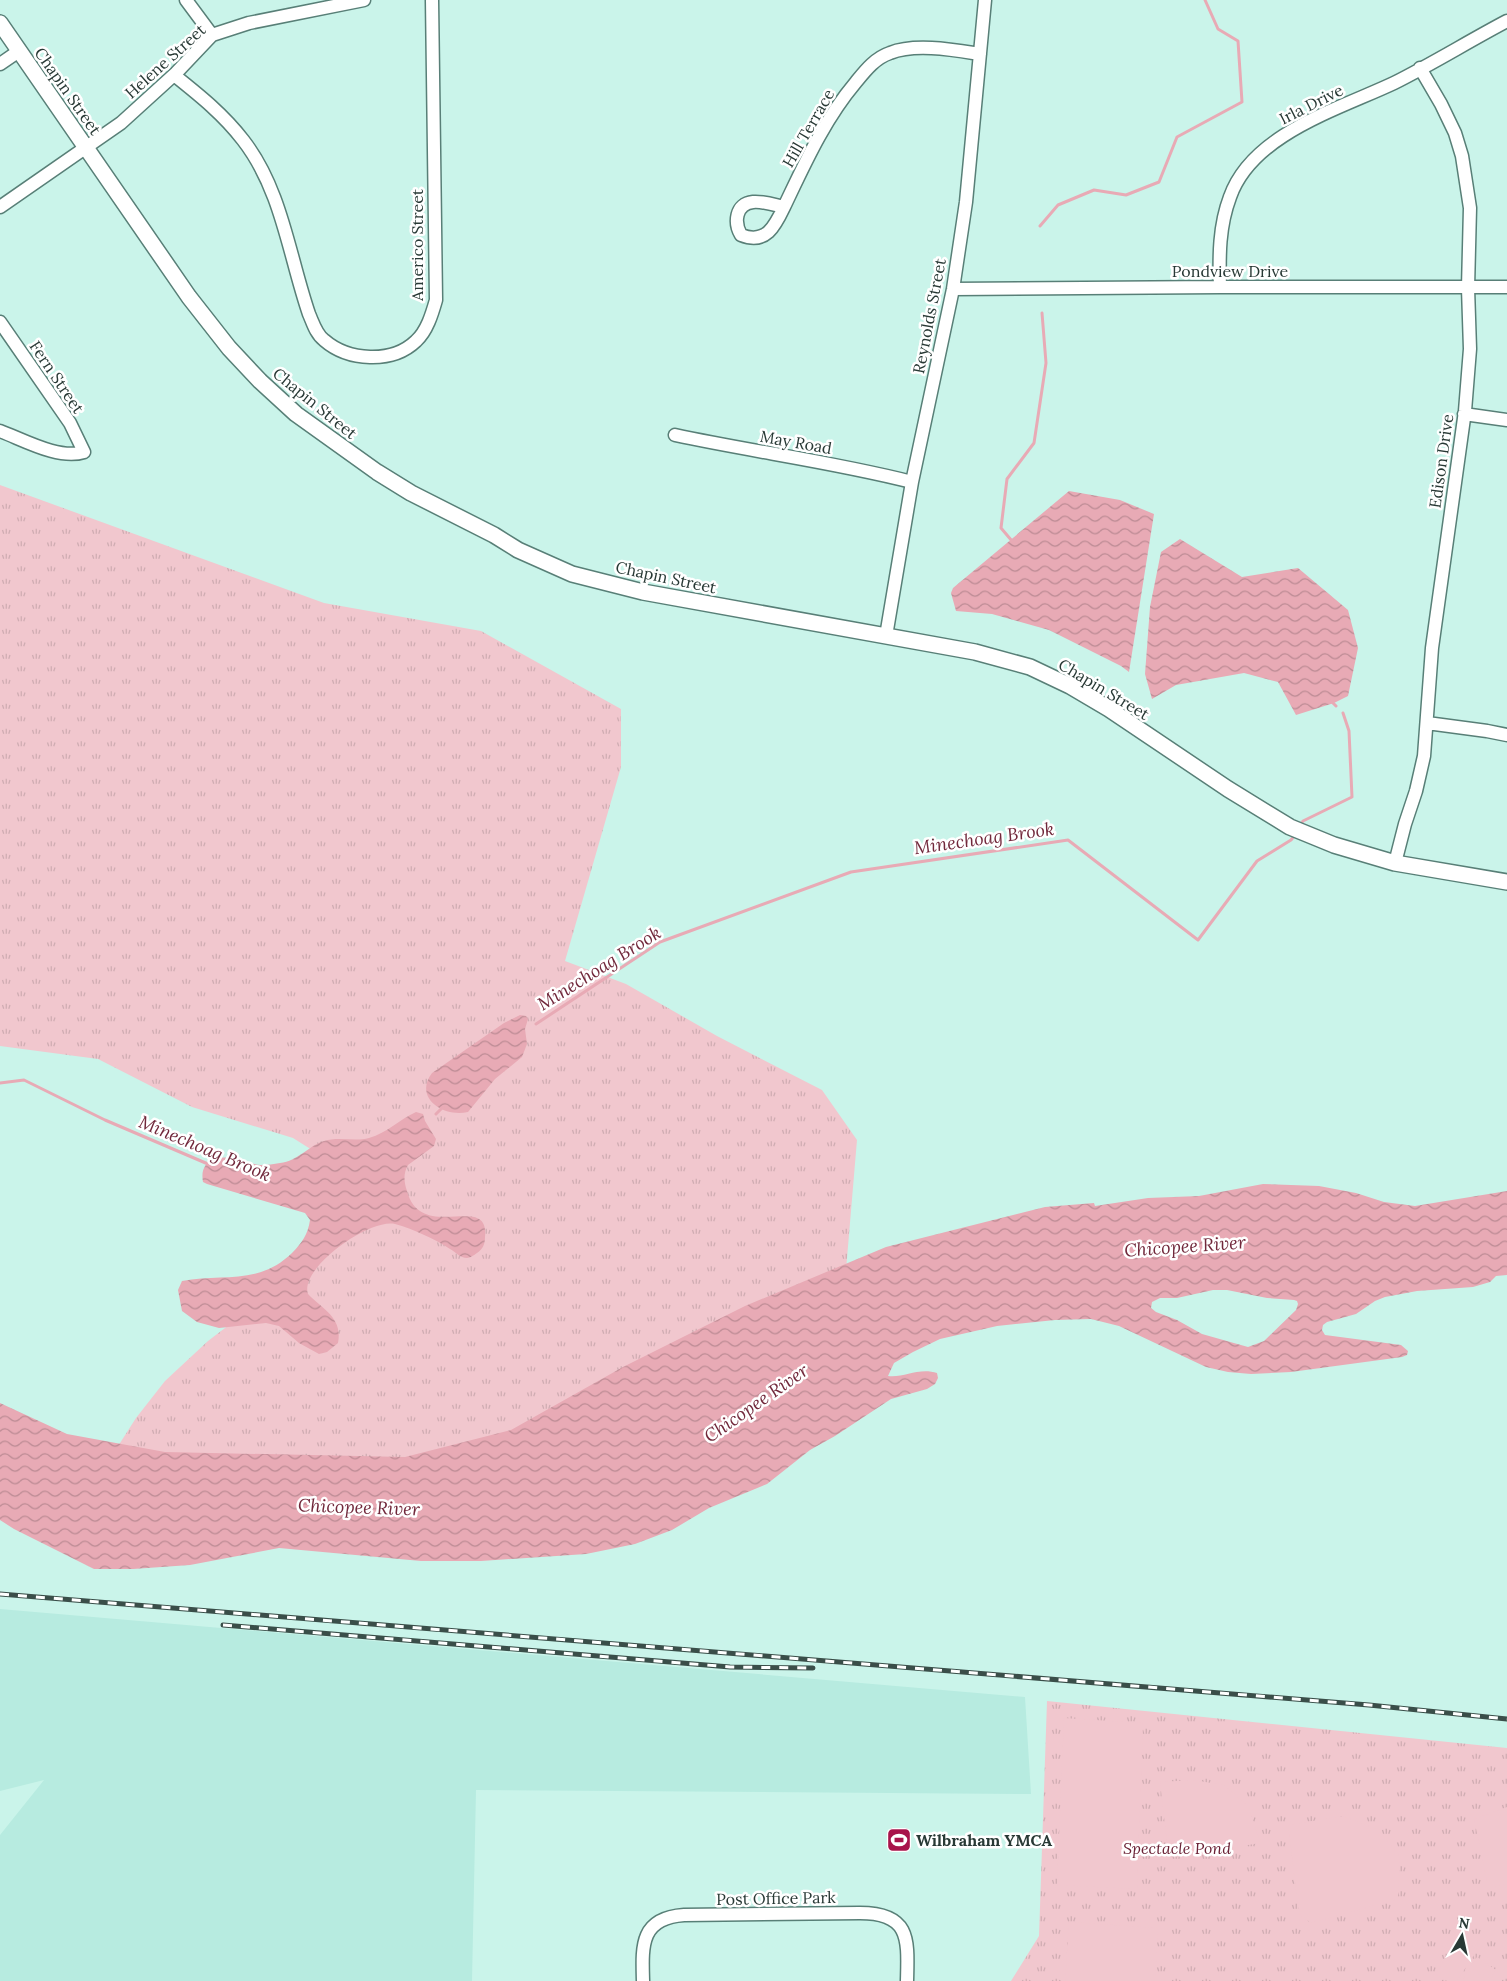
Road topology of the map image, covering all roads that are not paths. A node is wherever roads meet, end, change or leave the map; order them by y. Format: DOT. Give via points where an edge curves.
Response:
graph roads {
  1 [pos="186,0"];
  2 [pos="364,0"];
  3 [pos="432,0"];
  4 [pos="985,0"];
  5 [pos="1507,21"];
  6 [pos="0,22"];
  7 [pos="212,35"];
  8 [pos="19,51"];
  9 [pos="980,54"];
  10 [pos="0,64"];
  11 [pos="1420,68"];
  12 [pos="174,75"];
  13 [pos="86,147"];
  14 [pos="0,207"];
  15 [pos="784,207"];
  16 [pos="1220,287"];
  17 [pos="1507,287"];
  18 [pos="1468,288"];
  19 [pos="952,289"];
  20 [pos="0,322"];
  21 [pos="1464,414"];
  22 [pos="1507,420"];
  23 [pos="0,431"];
  24 [pos="675,434"];
  25 [pos="912,482"];
  26 [pos="886,636"];
  27 [pos="1427,723"];
  28 [pos="1507,735"];
  29 [pos="1395,863"];
  30 [pos="1507,882"];
  31 [pos="643,1981"];
  32 [pos="907,1981"];
  1 -- 7 [label="street"];
  2 -- 7 [label="street, Helene Street" via="249,23"];
  3 -- 12 [label="street, Americo Street" via="436,300 417,341 392,355 359,355 332,347 322,339 309,314 278,207 255,158 216,109"];
  4 -- 9 [label="street, Reynolds Street"];
  5 -- 11 [label="street, Irla Drive"];
  6 -- 8 [label="main road, Chapin Street"];
  7 -- 12 [label="street, Helene Street"];
  8 -- 10 [label="street"];
  8 -- 13 [label="main road, Chapin Street"];
  9 -- 15 [label="street, Hill Terrace" via="906,50 888,53 875,62 841,99 829,118"];
  9 -- 19 [label="street, Reynolds Street" via="966,202"];
  11 -- 16 [label="street, Irla Drive" via="1278,139 1250,164 1230,195 1223,219"];
  11 -- 18 [label="street, Edison Drive" via="1448,118 1462,156 1470,208"];
  12 -- 13 [label="street, Helene Street" via="121,123"];
  13 -- 14 [label="street, Helene Street"];
  13 -- 26 [label="main road, Chapin Street" via="189,297 229,348 296,414 411,493 518,550 572,574 642,592"];
  16 -- 18 [label="street, Pondview Drive"];
  16 -- 19 [label="street, Pondview Drive"];
  17 -- 18 [label="street, Pondview Drive"];
  18 -- 21 [label="street, Edison Drive" via="1470,349"];
  19 -- 25 [label="street, Reynolds Street"];
  20 -- 23 [label="street, Fern Street" via="70,423 84,452 76,454 47,449"];
  21 -- 22 [label="street"];
  21 -- 27 [label="street, Edison Drive" via="1432,648"];
  24 -- 25 [label="street, May Road"];
  25 -- 26 [label="street, Reynolds Street"];
  26 -- 29 [label="main road, Chapin Street" via="975,652 1049,676 1109,709 1228,789 1296,830"];
  27 -- 28 [label="street"];
  27 -- 29 [label="street, Edison Drive" via="1416,791"];
  29 -- 30 [label="main road, Chapin Street"];
  31 -- 32 [label="street, Post Office Park" via="644,1940 652,1926 667,1918 684,1915 870,1913 888,1916 904,1932 908,1951"];
}
